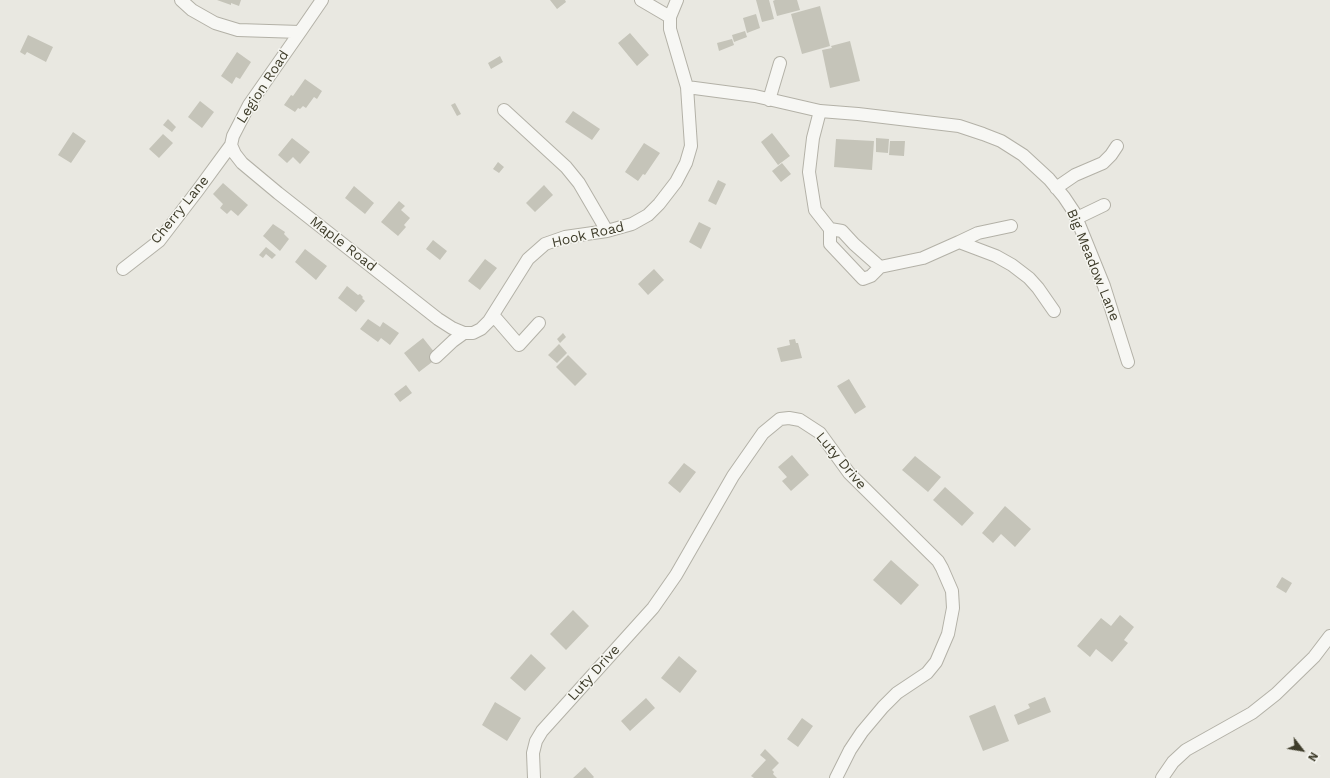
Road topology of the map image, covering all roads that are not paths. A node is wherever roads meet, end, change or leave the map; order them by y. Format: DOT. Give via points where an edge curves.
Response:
graph roads {
  1 [pos="181,0"];
  2 [pos="322,0"];
  3 [pos="641,0"];
  4 [pos="677,0"];
  5 [pos="670,17"];
  6 [pos="300,32"];
  7 [pos="780,63"];
  8 [pos="687,87"];
  9 [pos="769,100"];
  10 [pos="504,110"];
  11 [pos="820,111"];
  12 [pos="231,145"];
  13 [pos="1117,146"];
  14 [pos="1056,188"];
  15 [pos="1104,205"];
  16 [pos="1076,218"];
  17 [pos="1011,226"];
  18 [pos="830,229"];
  19 [pos="607,231"];
  20 [pos="959,242"];
  21 [pos="880,267"];
  22 [pos="122,268"];
  23 [pos="1054,311"];
  24 [pos="493,315"];
  25 [pos="539,323"];
  26 [pos="464,333"];
  27 [pos="436,357"];
  28 [pos="1128,362"];
  29 [pos="1330,636"];
  30 [pos="534,778"];
  31 [pos="836,778"];
  32 [pos="1162,778"];
  1 -- 6 [label="street, Legion Road" via="192,10 215,23 238,30"];
  2 -- 6 [label="street, Legion Road"];
  3 -- 5 [label="street"];
  4 -- 5 [label="street"];
  5 -- 8 [label="street" via="670,29"];
  6 -- 12 [label="street, Legion Road" via="249,105"];
  7 -- 9 [label="street"];
  8 -- 9 [label="street, Big Meadow Lane"];
  8 -- 19 [label="street, Hook Road" via="691,146 676,182 648,215 632,224"];
  9 -- 11 [label="street, Big Meadow Lane"];
  10 -- 19 [label="street" via="566,167 578,182"];
  11 -- 14 [label="street, Big Meadow Lane" via="958,126 983,134 1001,141 1023,155"];
  11 -- 18 [label="street" via="809,172 816,210"];
  12 -- 22 [label="street, Cherry Lane" via="159,241"];
  12 -- 26 [label="street, Maple Road" via="242,163 278,193 438,319"];
  13 -- 14 [label="street" via="1111,156 1102,163 1075,175"];
  14 -- 16 [label="street, Big Meadow Lane" via="1068,202"];
  15 -- 16 [label="street"];
  16 -- 28 [label="street, Big Meadow Lane" via="1104,286"];
  17 -- 20 [label="street" via="978,233"];
  18 -- 21 [label="street" via="842,231"];
  18 -- 21 [label="street" via="830,244 863,278 871,276"];
  19 -- 24 [label="street, Hook Road" via="565,237 545,244 528,259"];
  20 -- 21 [label="street" via="923,258"];
  20 -- 23 [label="street" via="1012,265 1029,278"];
  24 -- 25 [label="street" via="519,345"];
  24 -- 26 [label="street, Hook Road" via="481,329 473,333"];
  26 -- 27 [label="street, Hook Road"];
  29 -- 32 [label="street" via="1314,657 1276,694 1252,713 1186,750 1173,762"];
  30 -- 31 [label="street, Luty Drive" via="533,753 542,731 652,608 676,575 733,476 763,433 780,419 789,418 800,420 820,433 849,473 938,561 952,591 953,608 948,634 936,662 927,673 897,693 883,707 850,750"];
}
